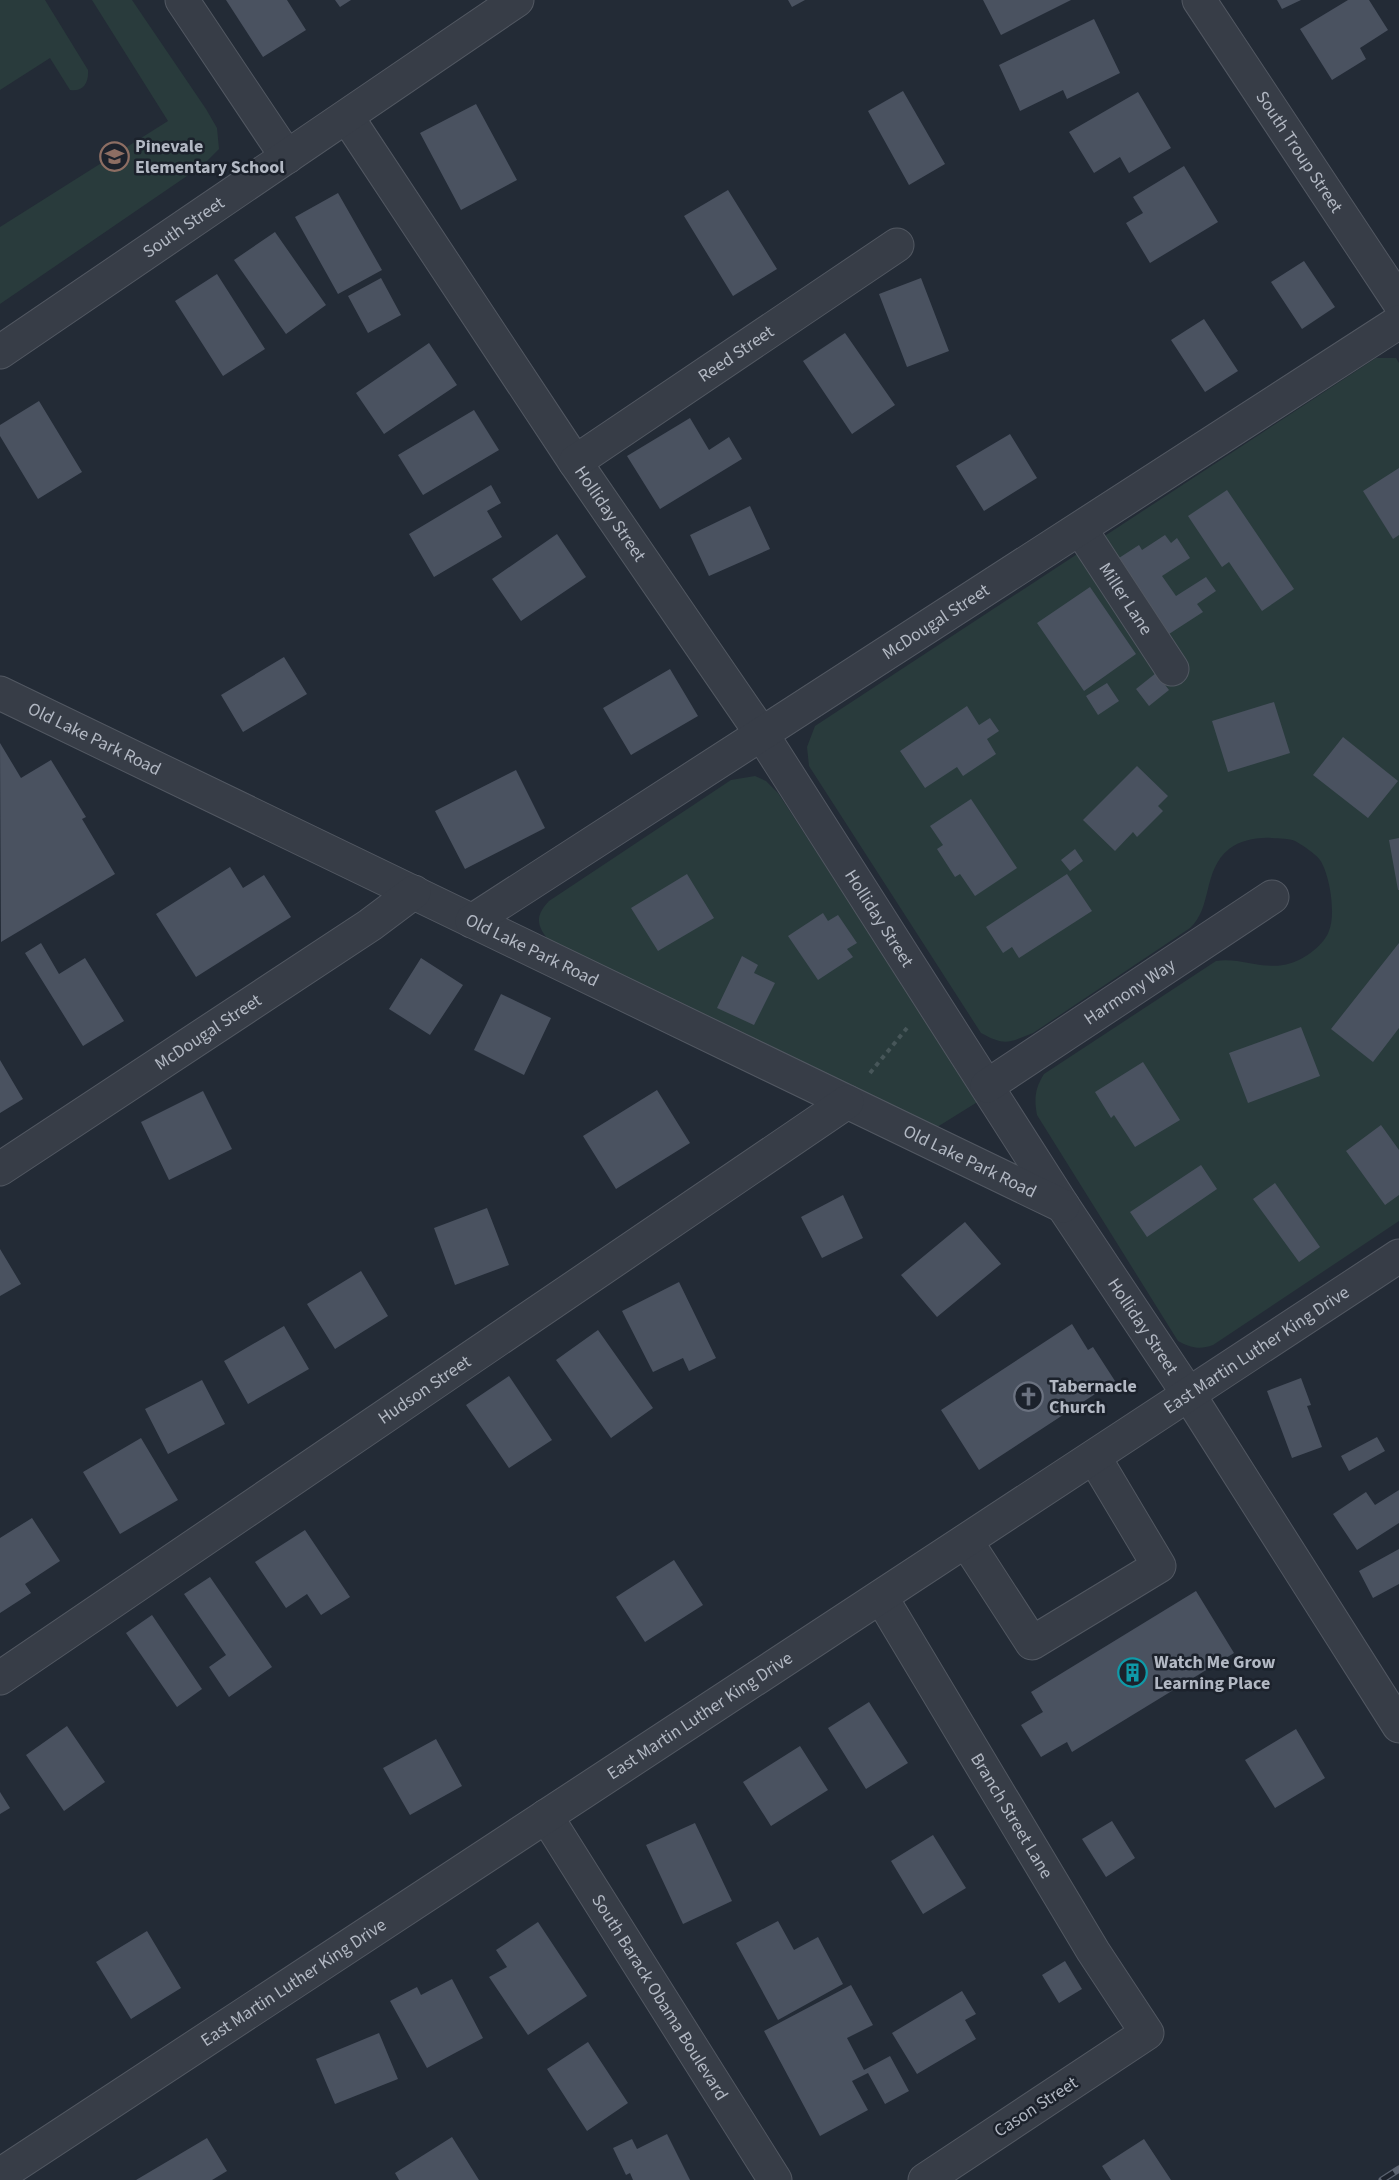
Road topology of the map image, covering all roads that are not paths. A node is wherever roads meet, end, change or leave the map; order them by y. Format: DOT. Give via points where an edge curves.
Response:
graph roads {
  1 [pos="182,0"];
  2 [pos="517,0"];
  3 [pos="1199,0"];
  4 [pos="347,117"];
  5 [pos="287,157"];
  6 [pos="897,245"];
  7 [pos="1399,302"];
  8 [pos="1399,322"];
  9 [pos="0,352"];
  10 [pos="575,462"];
  11 [pos="1081,530"];
  12 [pos="1172,669"];
  13 [pos="0,693"];
  14 [pos="760,734"];
  15 [pos="414,892"];
  16 [pos="1272,897"];
  17 [pos="472,921"];
  18 [pos="987,1086"];
  19 [pos="847,1102"];
  20 [pos="0,1169"];
  21 [pos="1063,1206"];
  22 [pos="1399,1256"];
  23 [pos="1189,1395"];
  24 [pos="1094,1458"];
  25 [pos="966,1542"];
  26 [pos="881,1598"];
  27 [pos="0,1678"];
  28 [pos="1399,1726"];
  29 [pos="546,1816"];
  30 [pos="1147,2033"];
  31 [pos="0,2175"];
  32 [pos="775,2180"];
  33 [pos="925,2180"];
  1 -- 5 [label="street"];
  2 -- 4 [label="street, South Street"];
  3 -- 7 [label="street, South Troup Street"];
  4 -- 5 [label="street, South Street"];
  4 -- 10 [label="street, Holliday Street"];
  5 -- 9 [label="street, South Street"];
  6 -- 10 [label="street, Reed Street"];
  8 -- 11 [label="street, McDougal Street"];
  10 -- 14 [label="street, Holliday Street"];
  11 -- 12 [label="street, Miller Lane"];
  11 -- 14 [label="street, McDougal Street"];
  13 -- 15 [label="street, Old Lake Park Road"];
  14 -- 17 [label="street, McDougal Street"];
  14 -- 18 [label="street, Holliday Street"];
  15 -- 17 [label="street, Old Lake Park Road"];
  15 -- 20 [label="street, McDougal Street"];
  16 -- 18 [label="street, Harmony Way"];
  17 -- 19 [label="street, Old Lake Park Road"];
  18 -- 21 [label="street, Holliday Street"];
  19 -- 21 [label="street, Old Lake Park Road"];
  19 -- 27 [label="street, Hudson Street"];
  21 -- 23 [label="street, Holliday Street"];
  22 -- 23 [label="street, East Martin Luther King Drive"];
  23 -- 24 [label="street, East Martin Luther King Drive"];
  23 -- 28 [label="street, Holliday Street"];
  24 -- 25 [label="street, East Martin Luther King Drive"];
  24 -- 25 [label="street" via="1159,1566 1032,1644"];
  25 -- 26 [label="street, East Martin Luther King Drive"];
  26 -- 29 [label="street, East Martin Luther King Drive"];
  26 -- 30 [label="street, Branch Street Lane" via="1093,1951"];
  29 -- 31 [label="street, East Martin Luther King Drive"];
  29 -- 32 [label="street, South Barack Obama Boulevard"];
  30 -- 33 [label="street, Cason Street"];
}
